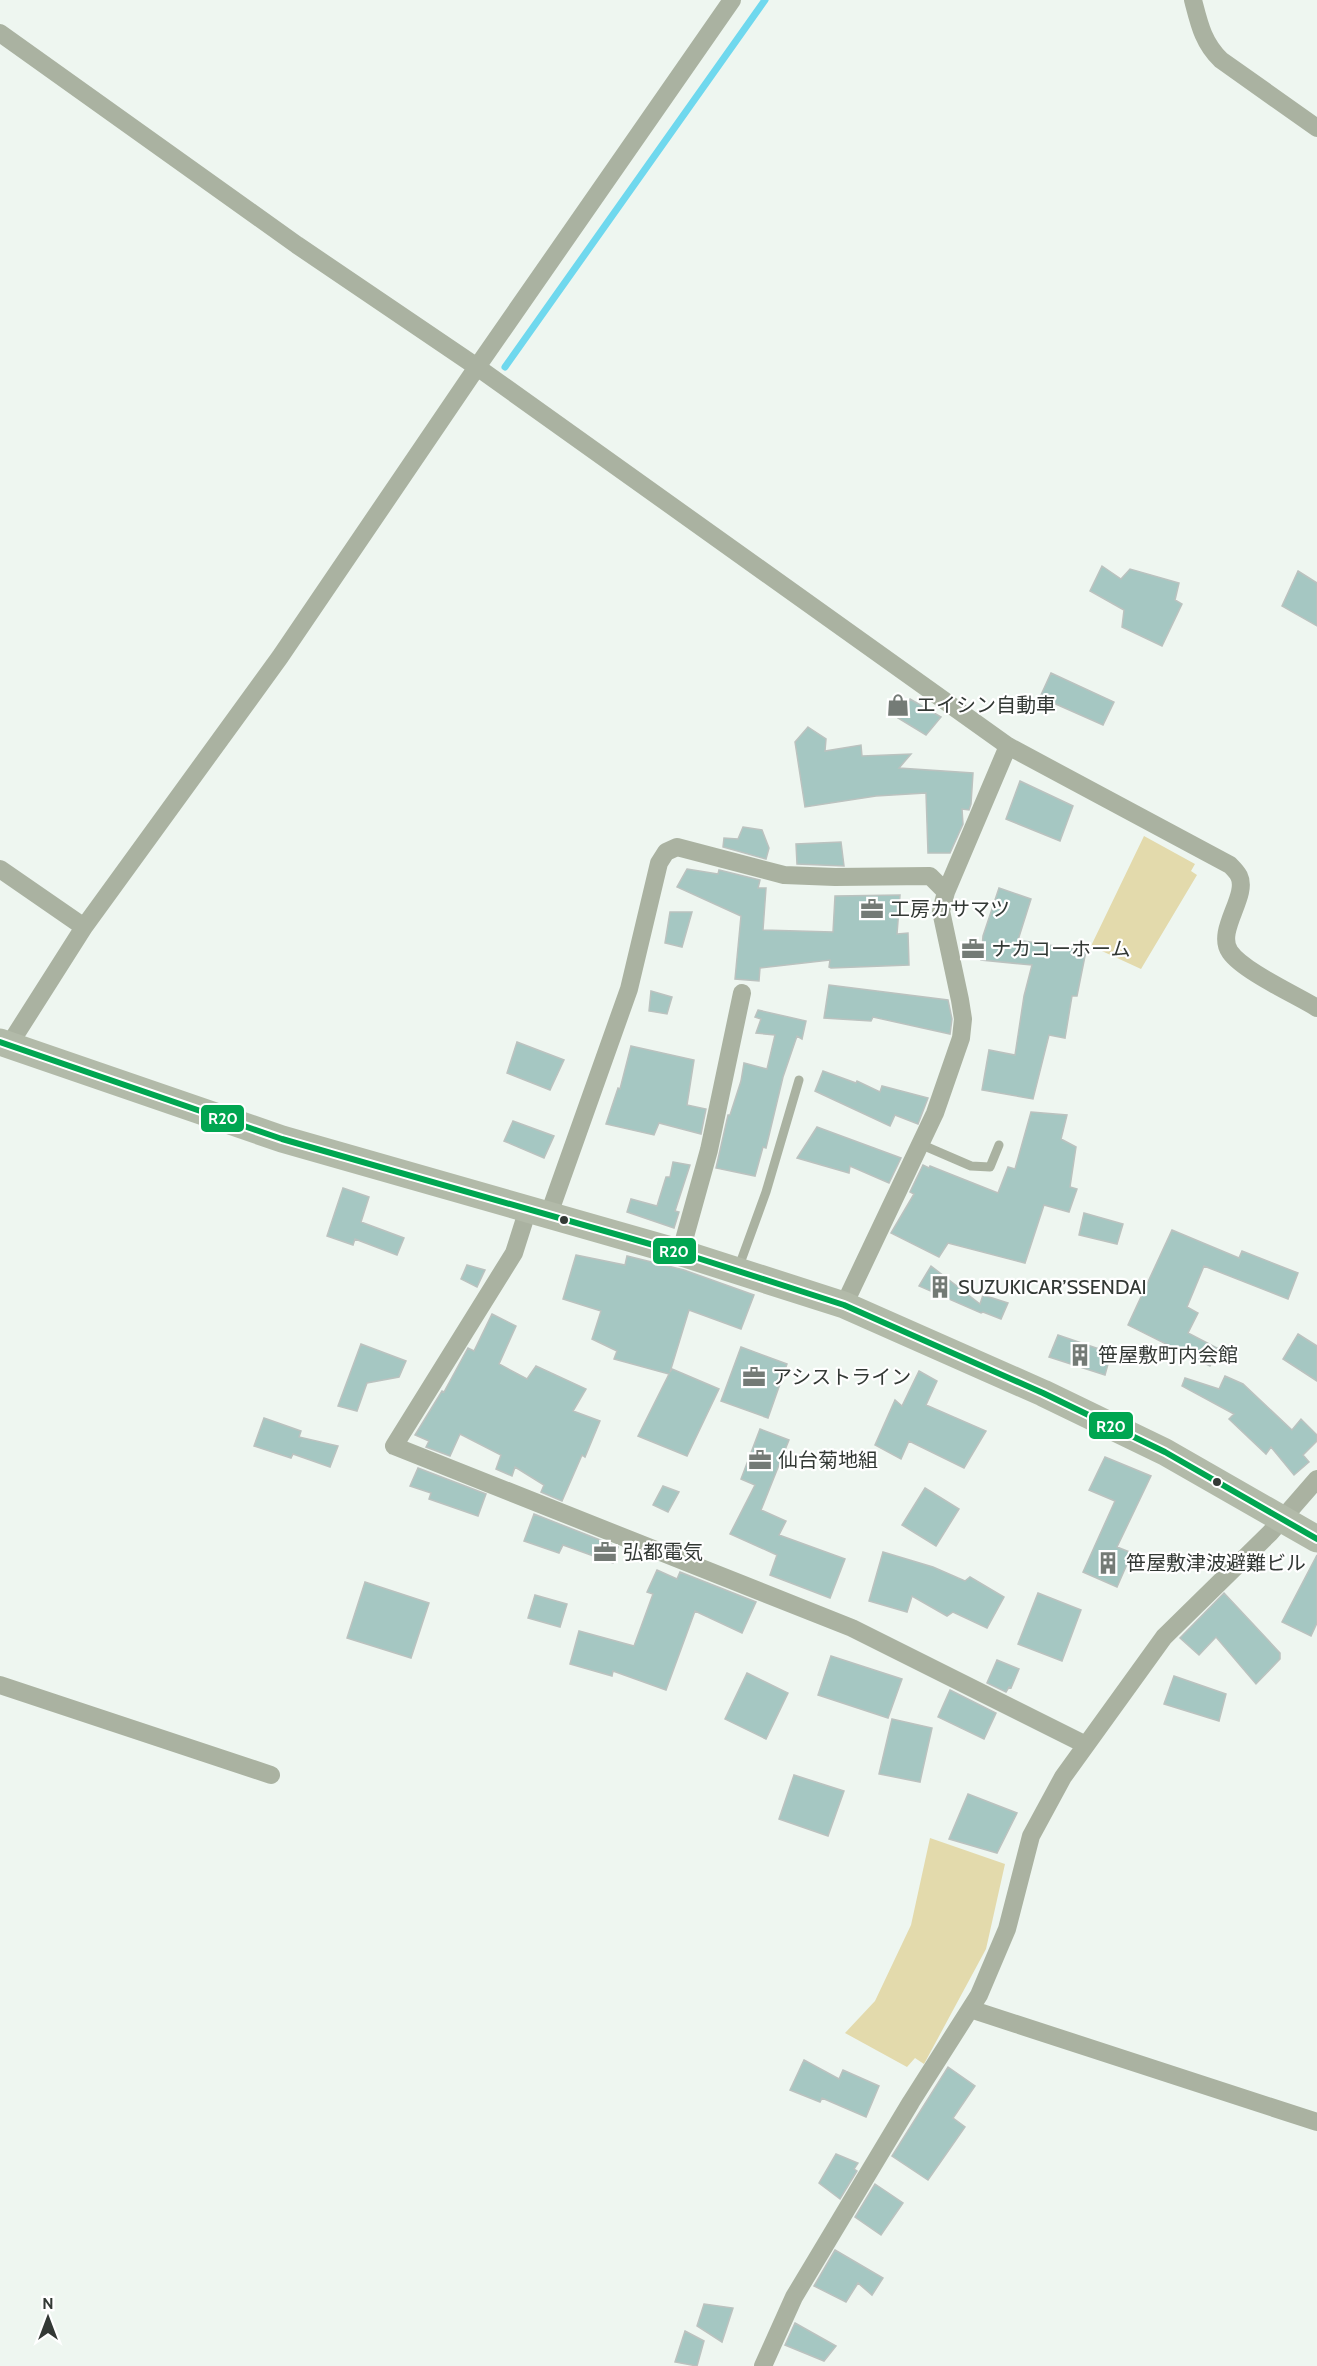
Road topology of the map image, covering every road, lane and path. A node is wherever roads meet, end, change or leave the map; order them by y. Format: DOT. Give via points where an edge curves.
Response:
graph roads {
  1 [pos="732,0"];
  2 [pos="1193,0"];
  3 [pos="0,33"];
  4 [pos="1317,128"];
  5 [pos="477,367"];
  6 [pos="1008,746"];
  7 [pos="0,869"];
  8 [pos="946,892"];
  9 [pos="84,927"];
  10 [pos="742,993"];
  11 [pos="1317,1008"];
  12 [pos="4,1043"];
  13 [pos="799,1080"];
  14 [pos="920,1144"];
  15 [pos="999,1145"];
  16 [pos="539,1212"];
  17 [pos="684,1240"];
  18 [pos="742,1258"];
  19 [pos="844,1305"];
  20 [pos="1317,1479"];
  21 [pos="1284,1518"];
  22 [pos="1317,1539"];
  23 [pos="0,1685"];
  24 [pos="1086,1745"];
  25 [pos="271,1775"];
  26 [pos="970,2009"];
  27 [pos="1317,2122"];
  28 [pos="763,2366"];
  1 -- 5 [label="street"];
  2 -- 4 [label="street" via="1209,49"];
  3 -- 5 [label="street" via="297,245"];
  5 -- 6 [label="street"];
  5 -- 9 [label="street" via="280,657"];
  6 -- 8 [label="street"];
  6 -- 11 [label="street" via="1230,865 1240,877 1240,889 1228,930 1229,952"];
  7 -- 9 [label="street"];
  8 -- 14 [label="street" via="941,911 963,1019 961,1038"];
  8 -- 16 [label="street" via="930,876 784,875 677,847 666,852 659,863 616,1028"];
  9 -- 12 [label="street"];
  10 -- 17 [label="street" via="709,1150"];
  12 -- 16 [label="main road" via="282,1139"];
  13 -- 18 [label="lane"];
  14 -- 15 [label="lane" via="971,1166 990,1167"];
  14 -- 19 [label="street"];
  16 -- 19 [label="main road"];
  16 -- 24 [label="street" via="394,1446 852,1628"];
  19 -- 21 [label="main road" via="1044,1393 1165,1452"];
  20 -- 21 [label="street"];
  21 -- 22 [label="main road"];
  21 -- 24 [label="street" via="1164,1637"];
  23 -- 25 [label="street"];
  24 -- 26 [label="street" via="1031,1836 1007,1929"];
  26 -- 27 [label="street"];
  26 -- 28 [label="street" via="794,2297"];
}
